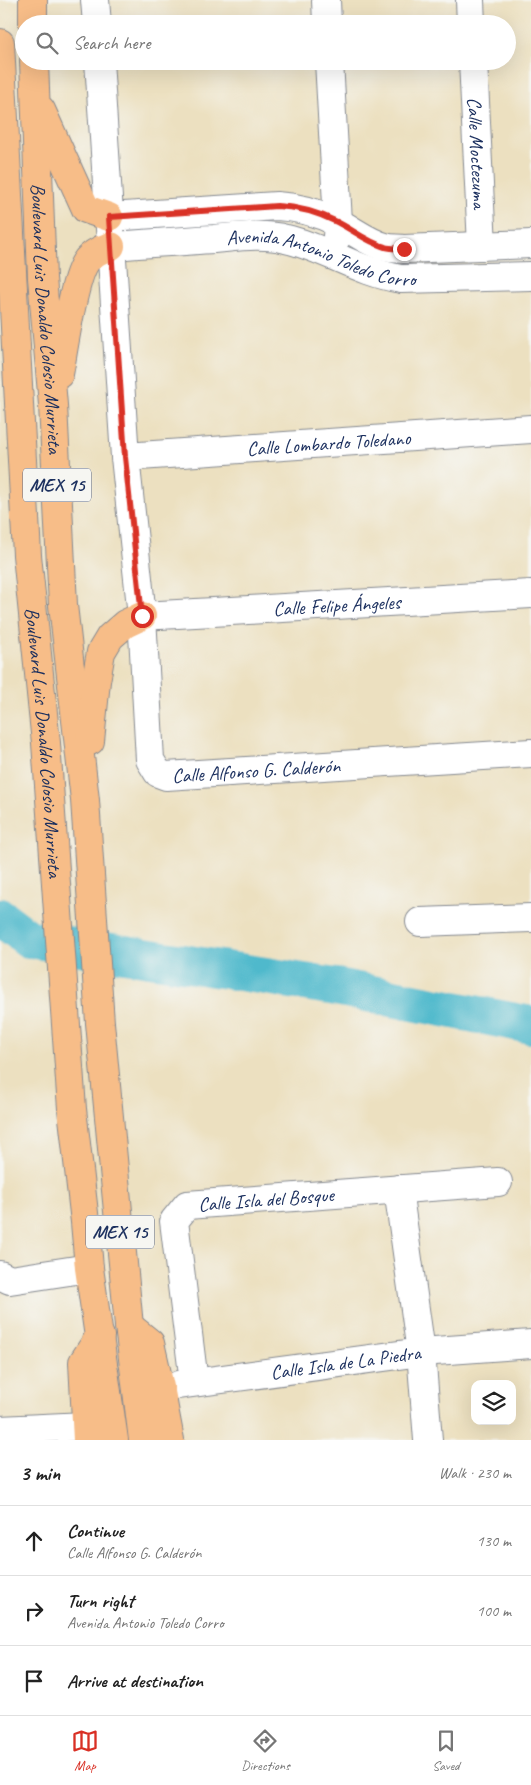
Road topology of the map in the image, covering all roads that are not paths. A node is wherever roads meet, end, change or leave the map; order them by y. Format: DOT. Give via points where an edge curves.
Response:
graph roads {
  1 [pos="32,0"];
  2 [pos="95,0"];
  3 [pos="326,0"];
  4 [pos="470,0"];
  5 [pos="33,15"];
  6 [pos="96,15"];
  7 [pos="327,15"];
  8 [pos="471,15"];
  9 [pos="0,43"];
  10 [pos="34,70"];
  11 [pos="101,70"];
  12 [pos="330,70"];
  13 [pos="473,70"];
  14 [pos="35,96"];
  15 [pos="109,217"];
  16 [pos="338,222"];
  17 [pos="4,235"];
  18 [pos="531,244"];
  19 [pos="111,246"];
  20 [pos="482,246"];
  21 [pos="335,257"];
  22 [pos="531,276"];
  23 [pos="53,405"];
  24 [pos="531,429"];
  25 [pos="125,457"];
  26 [pos="531,594"];
  27 [pos="142,616"];
  28 [pos="531,753"];
  29 [pos="86,800"];
  30 [pos="531,918"];
  31 [pos="420,922"];
  32 [pos="498,1182"];
  33 [pos="398,1189"];
  34 [pos="88,1268"];
  35 [pos="3,1280"];
  36 [pos="129,1326"];
  37 [pos="100,1336"];
  38 [pos="531,1344"];
  39 [pos="421,1352"];
  40 [pos="194,1382"];
  41 [pos="160,1387"];
  42 [pos="0,1430"];
  43 [pos="87,1433"];
  44 [pos="114,1440"];
  45 [pos="143,1440"];
  46 [pos="170,1440"];
  47 [pos="428,1440"];
  1 -- 5 [label="highway"];
  2 -- 6 [label="street"];
  3 -- 7 [label="street"];
  4 -- 8 [label="street"];
  9 -- 17 [label="highway, Boulevard Luis Donaldo Colosio Murrieta / MEX 15"];
  10 -- 14 [label="highway, Boulevard Luis Donaldo Colosio Murrieta / MEX 15"];
  11 -- 15 [label="street, Calle Alfonso G. Calderón"];
  12 -- 16 [label="street"];
  13 -- 20 [label="street, Calle Moctezuma"];
  14 -- 15 [label="highway, MEX 15" via="86,209"];
  14 -- 23 [label="highway, Boulevard Luis Donaldo Colosio Murrieta / MEX 15" via="42,278"];
  15 -- 16 [label="street, Avenida Antonio Toledo Corro" via="277,206 297,207"];
  15 -- 19 [label="street, Calle Alfonso G. Calderón"];
  16 -- 20 [label="street, Avenida Antonio Toledo Corro" via="386,247"];
  16 -- 21 [label="street"];
  17 -- 34 [label="highway, Boulevard Luis Donaldo Colosio Murrieta / MEX 15" via="72,1109"];
  18 -- 20 [label="street, Avenida Antonio Toledo Corro"];
  19 -- 21 [label="street, Avenida Antonio Toledo Corro" via="257,236 285,238"];
  19 -- 23 [label="highway, MEX 15" via="98,250 87,260 78,281"];
  19 -- 25 [label="street, Calle Alfonso G. Calderón"];
  21 -- 22 [label="street, Avenida Antonio Toledo Corro" via="370,272 401,279"];
  23 -- 29 [label="highway, Boulevard Luis Donaldo Colosio Murrieta / MEX 15" via="63,605"];
  24 -- 25 [label="street, Calle Lombardo Toledano"];
  25 -- 27 [label="street, Calle Alfonso G. Calderón"];
  26 -- 27 [label="street, Calle Felipe Ángeles"];
  27 -- 28 [label="street, Calle Alfonso G. Calderón" via="150,760 158,773 166,776"];
  27 -- 29 [label="highway, MEX 15" via="125,624 110,637 100,652"];
  29 -- 36 [label="highway, Boulevard Luis Donaldo Colosio Murrieta / MEX 15" via="100,1023"];
  30 -- 31 [label="street"];
  32 -- 33 [label="street, Calle Isla del Bosque"];
  33 -- 39 [label="street"];
  33 -- 40 [label="street, Calle Isla del Bosque" via="187,1205 174,1220"];
  34 -- 35 [label="street"];
  34 -- 37 [label="highway, Boulevard Luis Donaldo Colosio Murrieta / MEX 15"];
  36 -- 41 [label="highway" via="150,1343"];
  36 -- 45 [label="highway, Boulevard Luis Donaldo Colosio Murrieta / MEX 15"];
  37 -- 43 [label="highway" via="83,1362"];
  37 -- 44 [label="highway, Boulevard Luis Donaldo Colosio Murrieta / MEX 15"];
  38 -- 39 [label="street, Calle Isla de La Piedra"];
  39 -- 40 [label="street, Calle Isla de La Piedra"];
  39 -- 47 [label="street"];
  40 -- 41 [label="street, Calle Isla de La Piedra"];
  41 -- 46 [label="highway"];
  42 -- 43 [label="street"];
}
